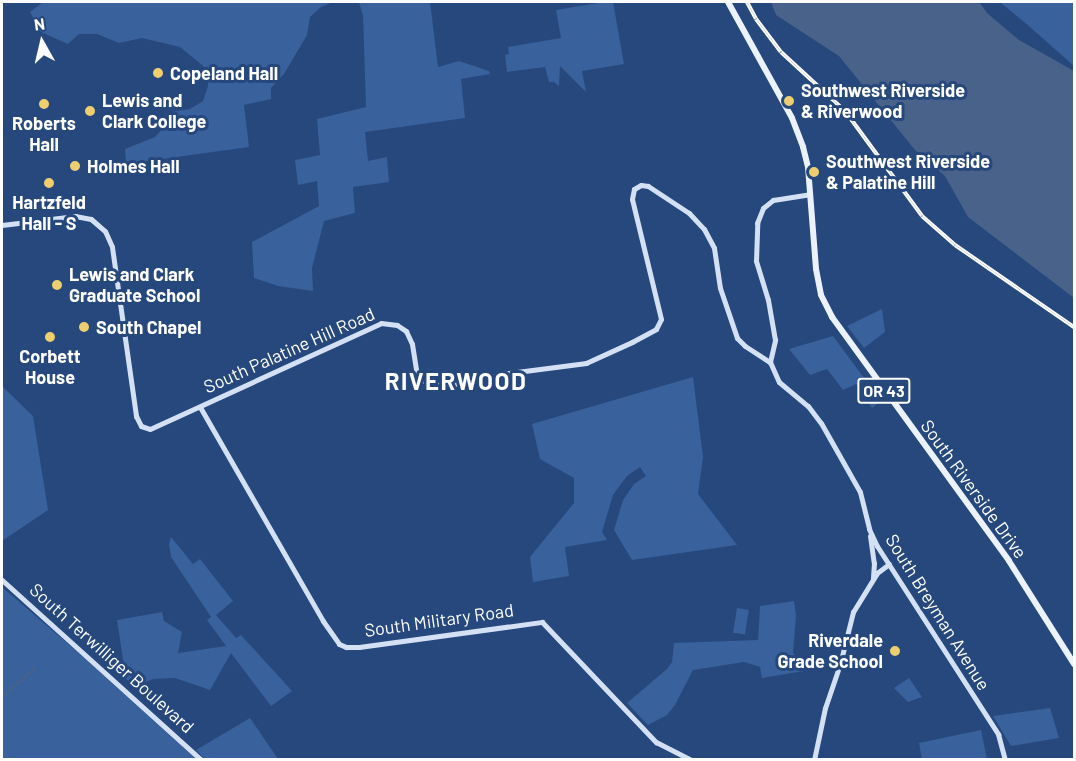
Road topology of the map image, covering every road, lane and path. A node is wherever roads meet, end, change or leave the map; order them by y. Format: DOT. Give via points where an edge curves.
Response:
graph roads {
  1 [pos="728,2"];
  2 [pos="810,194"];
  3 [pos="2,225"];
  4 [pos="770,362"];
  5 [pos="200,407"];
  6 [pos="869,529"];
  7 [pos="889,564"];
  8 [pos="873,579"];
  9 [pos="2,580"];
  10 [pos="1074,664"];
  11 [pos="201,759"];
  12 [pos="691,759"];
  13 [pos="814,759"];
  14 [pos="1005,759"];
  1 -- 2 [label="main road, South Riverside Drive / OR 43" via="797,130 808,168"];
  2 -- 4 [label="street" via="773,200 761,211 756,223 756,261 775,343"];
  2 -- 10 [label="main road, South Riverside Drive / OR 43" via="816,269 831,317 1009,561"];
  3 -- 5 [label="street, South Palatine Hill Road" via="75,216 100,225 112,247 138,423 153,428"];
  4 -- 5 [label="street, South Palatine Hill Road" via="742,345 735,334 720,288 714,248 704,229 689,213 641,185 634,189 632,199 661,319 656,329 632,342 586,363 436,385 417,375 406,331 397,324 381,323"];
  4 -- 6 [label="street, South Breyman Avenue" via="779,382 808,406 821,423 860,492"];
  5 -- 12 [label="street, South Military Road" via="323,621 342,646 360,647 542,622 656,742"];
  6 -- 7 [label="street, South Breyman Avenue"];
  6 -- 8 [label="street"];
  7 -- 8 [label="street"];
  7 -- 14 [label="street, South Breyman Avenue" via="998,734"];
  8 -- 13 [label="street" via="850,620"];
  9 -- 11 [label="street, South Terwilliger Boulevard"];
}
